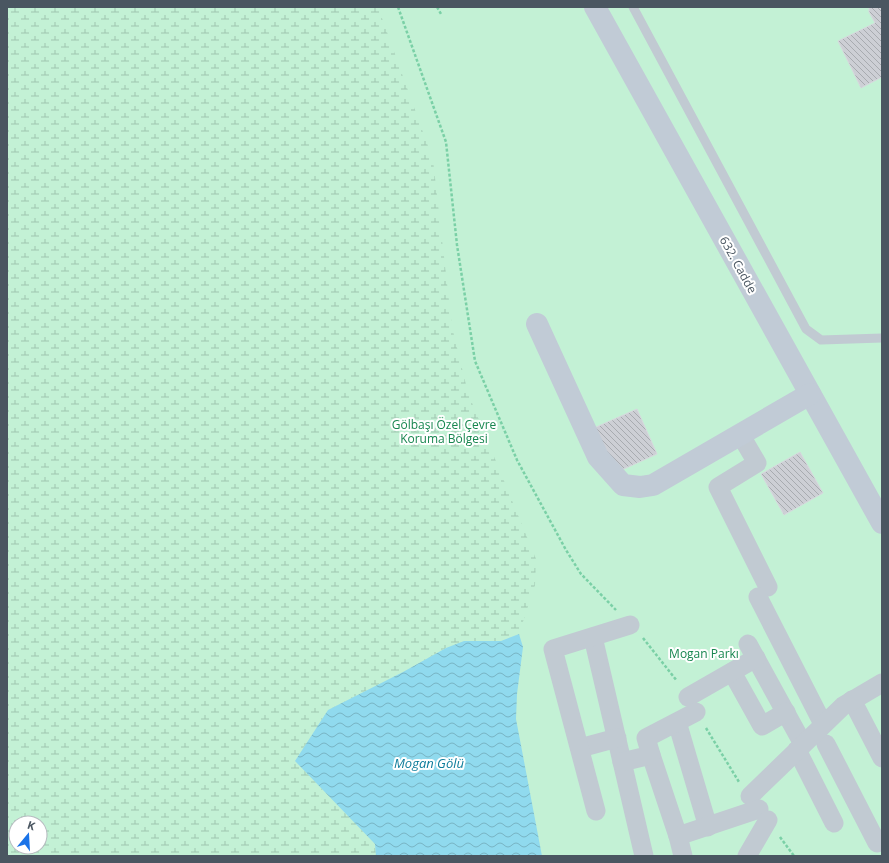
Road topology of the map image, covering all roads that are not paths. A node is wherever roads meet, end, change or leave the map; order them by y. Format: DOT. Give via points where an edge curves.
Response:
graph roads {
  1 [pos="595,7"];
  2 [pos="633,7"];
  3 [pos="538,324"];
  4 [pos="882,338"];
  5 [pos="810,394"];
  6 [pos="740,434"];
  7 [pos="882,523"];
  8 [pos="630,625"];
  9 [pos="593,637"];
  10 [pos="732,672"];
  11 [pos="882,683"];
  12 [pos="852,700"];
  13 [pos="786,712"];
  14 [pos="677,722"];
  15 [pos="823,724"];
  16 [pos="617,738"];
  17 [pos="826,744"];
  18 [pos="800,747"];
  19 [pos="580,748"];
  20 [pos="651,755"];
  21 [pos="882,758"];
  22 [pos="622,762"];
  23 [pos="759,808"];
  24 [pos="596,811"];
  25 [pos="834,823"];
  26 [pos="882,825"];
  27 [pos="708,827"];
  28 [pos="678,836"];
  29 [pos="875,852"];
  30 [pos="644,856"];
  31 [pos="683,856"];
  32 [pos="747,856"];
  1 -- 5 [label="street, 632. Cadde"];
  2 -- 4 [label="lane" via="806,329 821,340"];
  3 -- 6 [label="street" via="598,456 623,485 652,485"];
  5 -- 6 [label="street"];
  5 -- 7 [label="street, 632. Cadde"];
  6 -- 15 [label="street" via="757,463 718,487"];
  8 -- 9 [label="street"];
  9 -- 16 [label="street"];
  9 -- 19 [label="street" via="553,649"];
  10 -- 13 [label="street" via="762,726"];
  10 -- 13 [label="street" via="752,651"];
  10 -- 14 [label="street" via="692,705"];
  11 -- 12 [label="street"];
  12 -- 15 [label="street"];
  12 -- 21 [label="street"];
  13 -- 18 [label="street"];
  14 -- 20 [label="street" via="646,738"];
  14 -- 27 [label="street"];
  15 -- 18 [label="street"];
  16 -- 19 [label="street"];
  16 -- 22 [label="street"];
  17 -- 29 [label="street"];
  18 -- 23 [label="street"];
  18 -- 25 [label="street"];
  19 -- 24 [label="street"];
  20 -- 22 [label="street"];
  20 -- 28 [label="street"];
  22 -- 30 [label="street"];
  23 -- 27 [label="street"];
  23 -- 32 [label="street"];
  26 -- 29 [label="street"];
  27 -- 28 [label="street"];
  28 -- 31 [label="street"];
}
